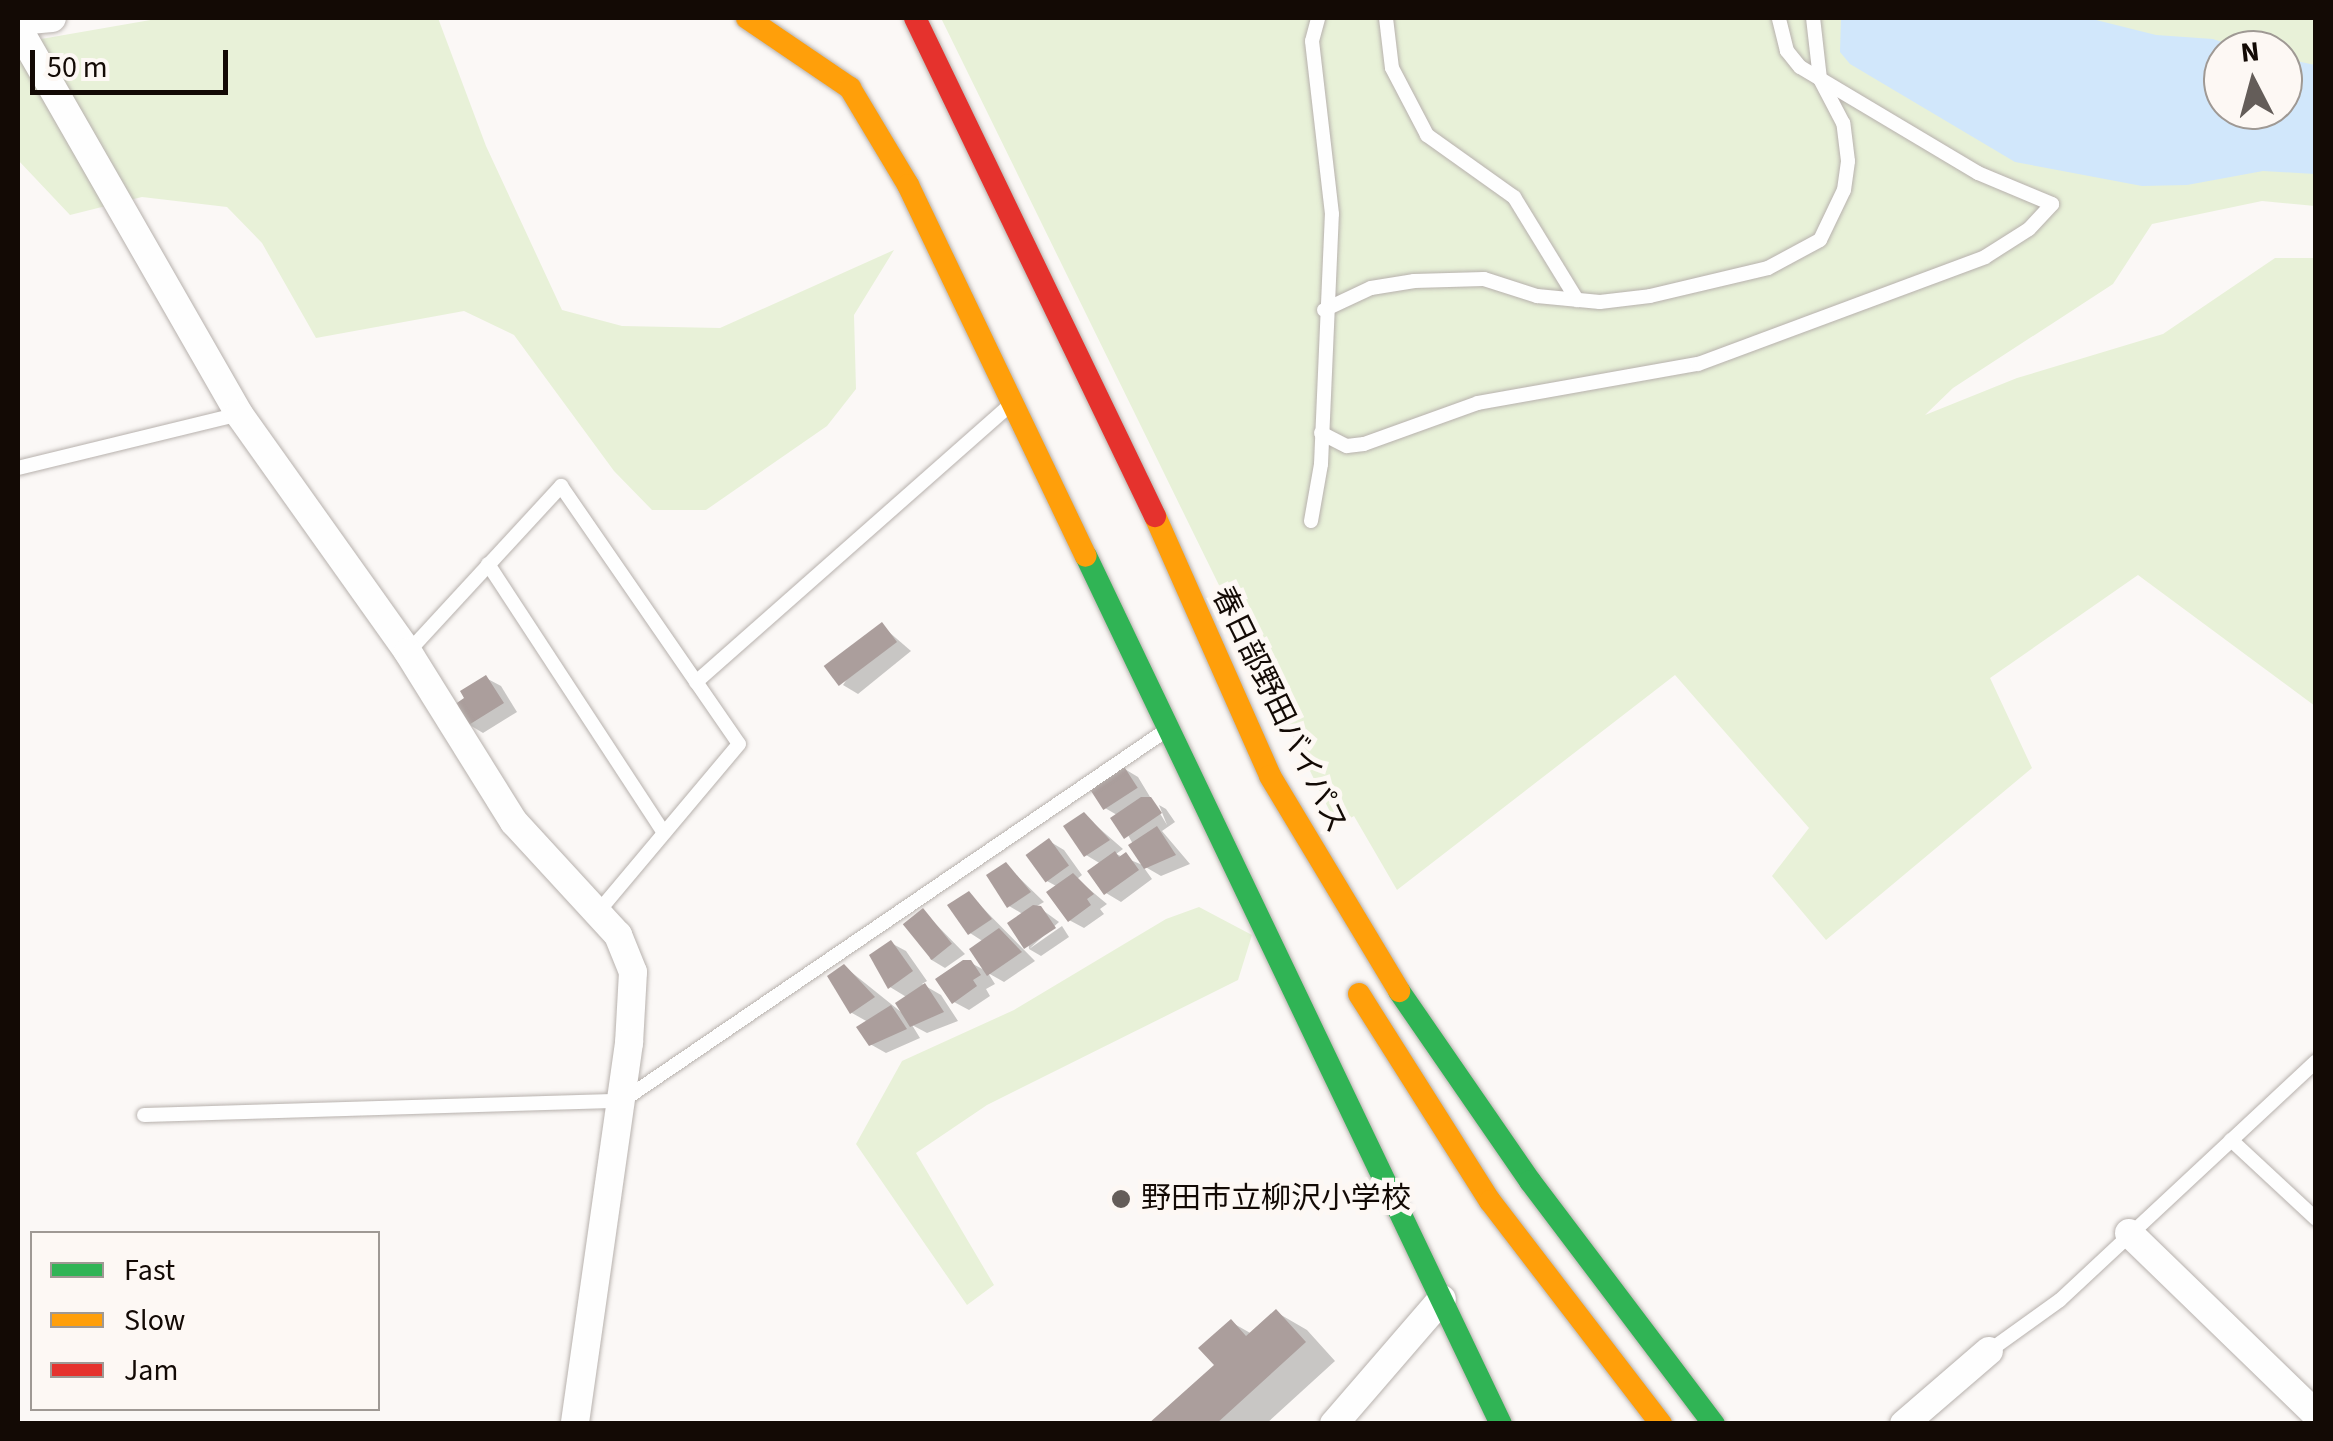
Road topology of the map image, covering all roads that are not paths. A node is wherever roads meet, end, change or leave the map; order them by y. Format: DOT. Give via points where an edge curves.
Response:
graph roads {
  1 [pos="52,18"];
  2 [pos="747,18"];
  3 [pos="916,18"];
  4 [pos="1318,18"];
  5 [pos="1386,18"];
  6 [pos="1778,18"];
  7 [pos="1813,18"];
  8 [pos="18,25"];
  9 [pos="1820,79"];
  10 [pos="1576,300"];
  11 [pos="1324,310"];
  12 [pos="1013,402"];
  13 [pos="239,414"];
  14 [pos="1321,433"];
  15 [pos="18,468"];
  16 [pos="1311,521"];
  17 [pos="488,564"];
  18 [pos="408,652"];
  19 [pos="696,682"];
  20 [pos="1170,727"];
  21 [pos="664,834"];
  22 [pos="597,913"];
  23 [pos="1350,980"];
  24 [pos="2316,1060"];
  25 [pos="622,1102"];
  26 [pos="144,1116"];
  27 [pos="2231,1140"];
  28 [pos="2316,1219"];
  29 [pos="2129,1233"];
  30 [pos="1442,1299"];
  31 [pos="1989,1351"];
  32 [pos="2316,1414"];
  33 [pos="575,1424"];
  34 [pos="1334,1424"];
  35 [pos="1501,1424"];
  36 [pos="1661,1424"];
  37 [pos="1714,1424"];
  38 [pos="1904,1424"];
  1 -- 8 [label="street"];
  2 -- 12 [label="main road" via="850,88 872,118"];
  3 -- 37 [label="main road, 春日部野田バイパス" via="1121,440 1270,776 1355,927 1530,1181"];
  4 -- 11 [label="lane" via="1312,41 1332,214"];
  5 -- 10 [label="lane" via="1392,68 1427,135 1514,197"];
  6 -- 9 [label="lane" via="1787,51"];
  7 -- 9 [label="lane"];
  8 -- 13 [label="street"];
  9 -- 10 [label="lane" via="1842,123 1848,161 1844,190 1820,240 1768,268 1692,290"];
  9 -- 14 [label="lane" via="1978,172 2052,204 1986,256 1698,364 1478,403 1364,444 1347,446"];
  10 -- 11 [label="lane" via="1484,279 1414,281 1371,288"];
  11 -- 14 [label="lane"];
  12 -- 19 [label="lane"];
  12 -- 20 [label="main road"];
  13 -- 15 [label="lane"];
  13 -- 18 [label="street"];
  14 -- 16 [label="lane"];
  17 -- 18 [label="lane"];
  17 -- 19 [label="lane" via="561,486"];
  17 -- 21 [label="lane"];
  18 -- 22 [label="street" via="514,822"];
  19 -- 21 [label="lane" via="739,744"];
  20 -- 25 [label="lane"];
  20 -- 30 [label="main road"];
  21 -- 22 [label="lane"];
  22 -- 25 [label="street" via="618,935 633,972"];
  23 -- 36 [label="main road" via="1490,1200"];
  24 -- 27 [label="lane"];
  25 -- 26 [label="lane"];
  25 -- 33 [label="street"];
  27 -- 28 [label="lane"];
  27 -- 29 [label="lane"];
  29 -- 31 [label="lane" via="2060,1300"];
  29 -- 32 [label="street"];
  30 -- 34 [label="street"];
  30 -- 35 [label="main road"];
  31 -- 38 [label="street"];
}
